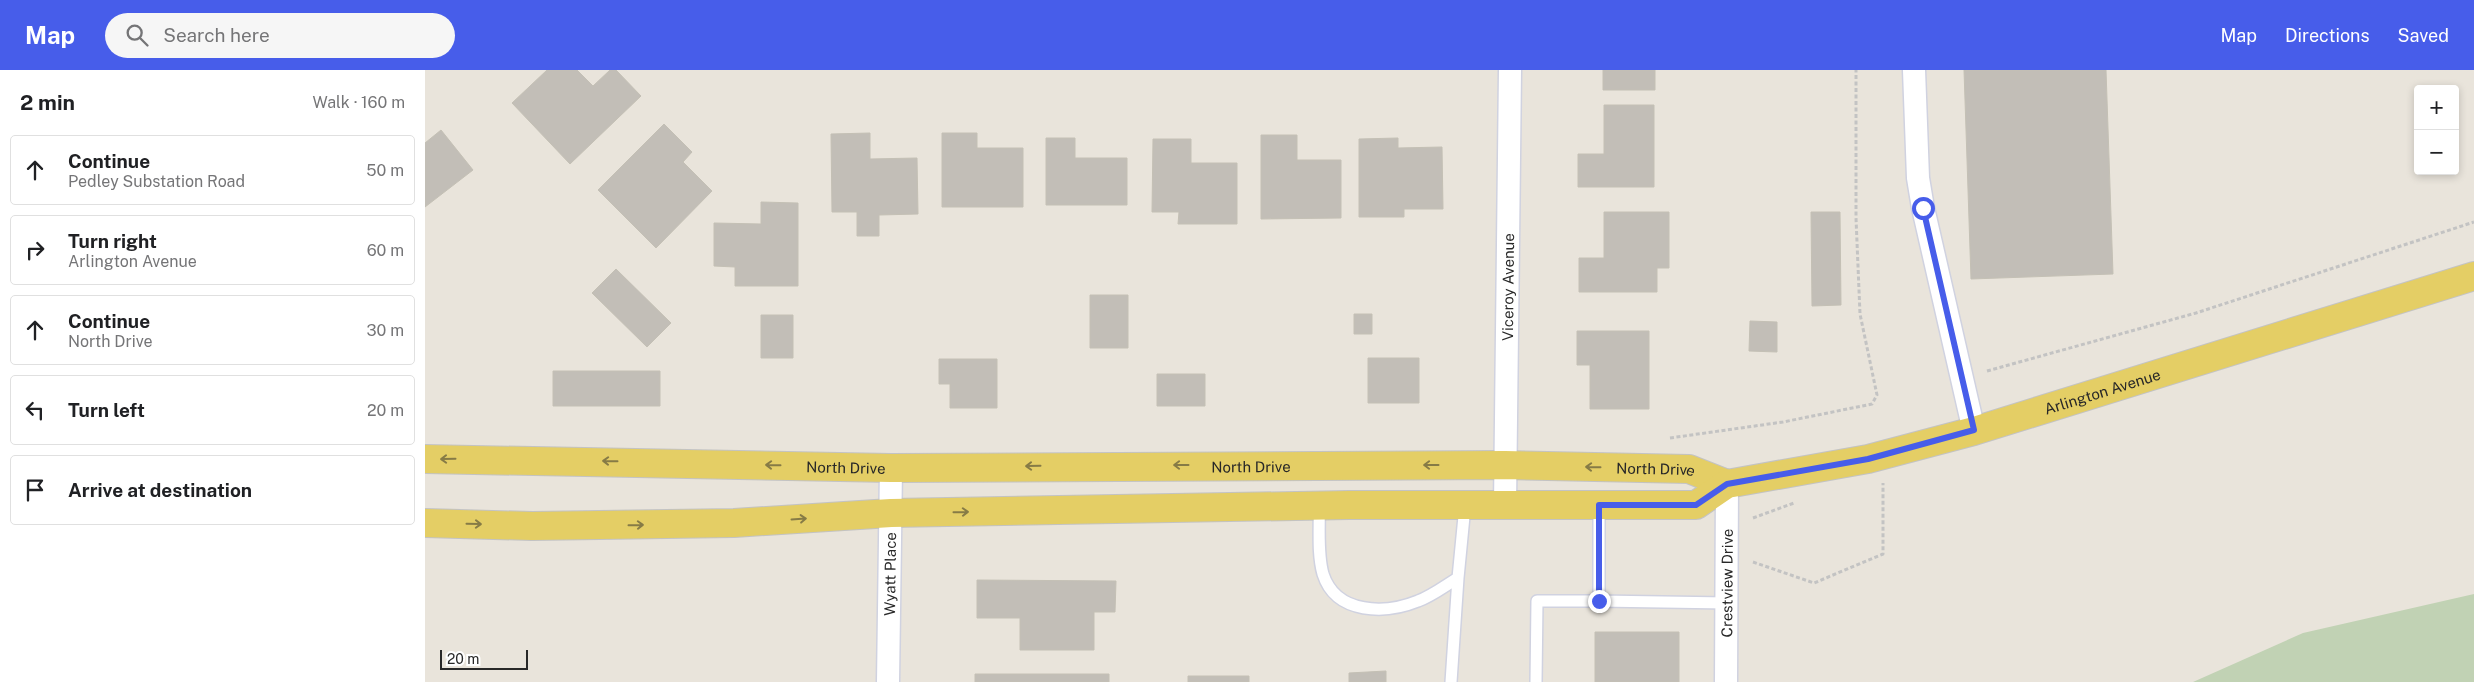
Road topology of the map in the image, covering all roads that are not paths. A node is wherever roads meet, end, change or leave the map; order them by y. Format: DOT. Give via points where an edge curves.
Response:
graph roads {
  1 [pos="1510,70"];
  2 [pos="1914,70"];
  3 [pos="2474,276"];
  4 [pos="1974,430"];
  5 [pos="425,459"];
  6 [pos="1505,465"];
  7 [pos="891,468"];
  8 [pos="1727,484"];
  9 [pos="1599,505"];
  10 [pos="1319,506"];
  11 [pos="1465,506"];
  12 [pos="1505,506"];
  13 [pos="891,513"];
  14 [pos="425,523"];
  15 [pos="1458,578"];
  16 [pos="1599,601"];
  17 [pos="1727,603"];
  18 [pos="888,682"];
  19 [pos="1451,682"];
  20 [pos="1536,682"];
  21 [pos="1726,682"];
  1 -- 6 [label="street, Viceroy Avenue"];
  2 -- 4 [label="street" via="1918,178"];
  3 -- 4 [label="main road, Arlington Avenue"];
  4 -- 8 [label="main road, Arlington Avenue" via="1883,455"];
  7 -- 5 [label="main road, North Drive, one-way"];
  6 -- 7 [label="main road, North Drive, one-way"];
  8 -- 6 [label="main road, North Drive, one-way" via="1689,469"];
  6 -- 12 [label="street, Viceroy Avenue"];
  7 -- 13 [label="street, Wyatt Place"];
  8 -- 9 [label="main road, North Drive" via="1696,505"];
  8 -- 17 [label="street, Crestview Drive"];
  9 -- 12 [label="main road, North Drive"];
  9 -- 16 [label="lane"];
  10 -- 11 [label="main road, North Drive"];
  13 -- 10 [label="main road, North Drive, one-way"];
  10 -- 15 [label="lane" via="1323,575 1330,589 1347,603 1372,610 1389,608 1419,601"];
  11 -- 12 [label="main road, North Drive"];
  11 -- 15 [label="lane"];
  14 -- 13 [label="main road, North Drive, one-way" via="532,526 734,524"];
  13 -- 18 [label="street, Wyatt Place"];
  15 -- 19 [label="lane"];
  16 -- 17 [label="lane"];
  16 -- 20 [label="lane" via="1537,601"];
  17 -- 21 [label="street, Crestview Drive"];
}
